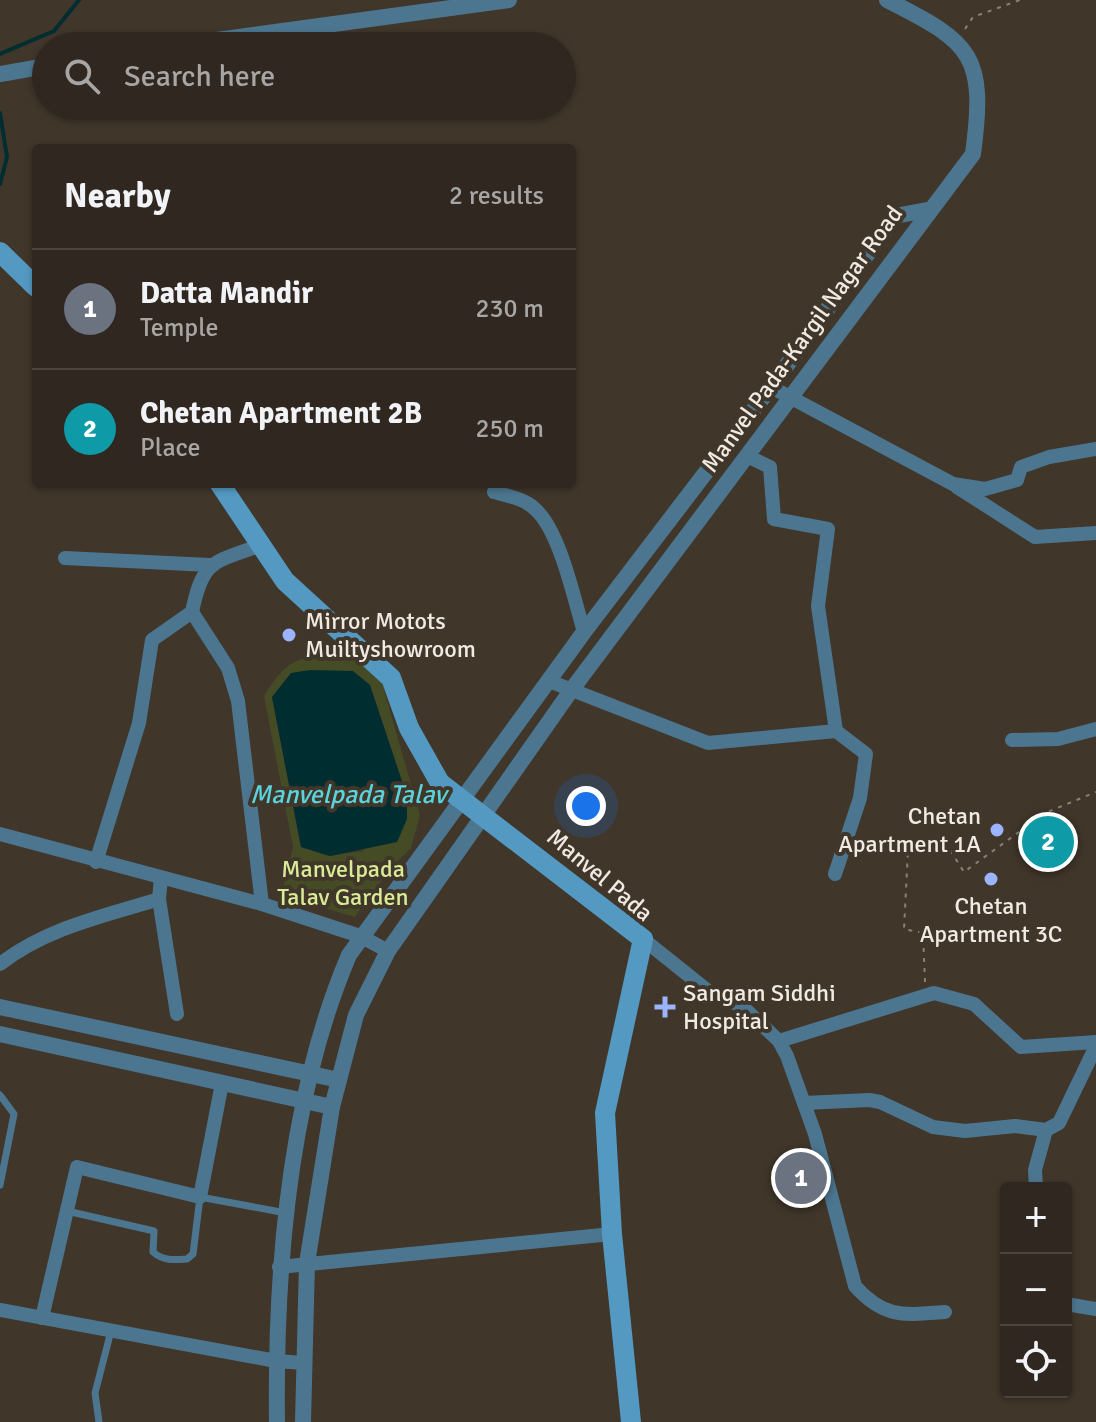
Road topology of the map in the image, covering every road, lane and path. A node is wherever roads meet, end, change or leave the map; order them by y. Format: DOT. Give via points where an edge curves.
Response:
graph roads {
  1 [pos="509,0"];
  2 [pos="887,0"];
  3 [pos="1020,0"];
  4 [pos="275,32"];
  5 [pos="956,44"];
  6 [pos="32,68"];
  7 [pos="0,74"];
  8 [pos="927,210"];
  9 [pos="0,252"];
  10 [pos="32,283"];
  11 [pos="771,387"];
  12 [pos="788,398"];
  13 [pos="1096,449"];
  14 [pos="747,456"];
  15 [pos="953,484"];
  16 [pos="223,488"];
  17 [pos="494,492"];
  18 [pos="1096,533"];
  19 [pos="261,545"];
  20 [pos="65,558"];
  21 [pos="210,565"];
  22 [pos="192,612"];
  23 [pos="584,632"];
  24 [pos="549,681"];
  25 [pos="570,692"];
  26 [pos="1096,729"];
  27 [pos="836,731"];
  28 [pos="1012,740"];
  29 [pos="1096,792"];
  30 [pos="463,799"];
  31 [pos="484,814"];
  32 [pos="0,834"];
  33 [pos="96,862"];
  34 [pos="835,874"];
  35 [pos="161,878"];
  36 [pos="159,899"];
  37 [pos="262,904"];
  38 [pos="360,936"];
  39 [pos="643,939"];
  40 [pos="388,951"];
  41 [pos="0,964"];
  42 [pos="925,996"];
  43 [pos="0,1007"];
  44 [pos="177,1014"];
  45 [pos="0,1034"];
  46 [pos="779,1041"];
  47 [pos="1096,1044"];
  48 [pos="311,1075"];
  49 [pos="339,1080"];
  50 [pos="222,1083"];
  51 [pos="0,1095"];
  52 [pos="305,1101"];
  53 [pos="804,1103"];
  54 [pos="332,1107"];
  55 [pos="1046,1130"];
  56 [pos="1036,1182"];
  57 [pos="0,1185"];
  58 [pos="200,1197"];
  59 [pos="67,1211"];
  60 [pos="288,1214"];
  61 [pos="612,1234"];
  62 [pos="307,1263"];
  63 [pos="279,1267"];
  64 [pos="1072,1305"];
  65 [pos="1096,1309"];
  66 [pos="0,1310"];
  67 [pos="945,1312"];
  68 [pos="42,1318"];
  69 [pos="111,1331"];
  70 [pos="276,1361"];
  71 [pos="304,1363"];
  72 [pos="99,1422"];
  73 [pos="277,1422"];
  74 [pos="303,1422"];
  75 [pos="631,1422"];
  1 -- 4 [label="street"];
  2 -- 5 [label="street" via="939,26"];
  3 -- 5 [label="path" via="973,17"];
  5 -- 8 [label="street" via="974,64 978,89 973,154"];
  6 -- 7 [label="street"];
  8 -- 11 [label="street, Manvel Pada-Kargil Nagar Road" via="895,216"];
  8 -- 12 [label="street, Manvel Pada-Kargil Nagar Road"];
  9 -- 10 [label="main road"];
  11 -- 12 [label="street"];
  11 -- 23 [label="street, Manvel Pada-Kargil Nagar Road"];
  12 -- 14 [label="street, Manvel Pada-Kargil Nagar Road"];
  12 -- 15 [label="street"];
  13 -- 15 [label="street" via="1021,467 1017,480 985,489"];
  14 -- 25 [label="street, Manvel Pada-Kargil Nagar Road"];
  14 -- 27 [label="street" via="770,467 774,519 828,529 818,606"];
  15 -- 18 [label="street" via="1035,537"];
  16 -- 19 [label="main road, Manvel Pada"];
  17 -- 23 [label="street" via="527,503 549,528"];
  19 -- 21 [label="street"];
  19 -- 30 [label="main road, Manvel Pada" via="285,581 391,678 409,728 440,783"];
  20 -- 21 [label="street"];
  21 -- 22 [label="street" via="198,583"];
  22 -- 33 [label="street" via="152,640 139,723"];
  22 -- 37 [label="street" via="228,668 238,701"];
  23 -- 24 [label="street, Manvel Pada-Kargil Nagar Road"];
  24 -- 25 [label="street"];
  24 -- 30 [label="street, Manvel Pada-Kargil Nagar Road"];
  25 -- 27 [label="street" via="708,743"];
  25 -- 31 [label="street, Manvel Pada-Kargil Nagar Road"];
  26 -- 28 [label="street" via="1058,739"];
  27 -- 34 [label="street" via="866,754 860,798"];
  29 -- 42 [label="path" via="1045,813 964,872 950,850 908,850 904,929 923,933"];
  30 -- 31 [label="main road, Manvel Pada"];
  30 -- 38 [label="street, Manvel Pada-Kargil Nagar Road"];
  31 -- 39 [label="main road, Manvel Pada"];
  31 -- 40 [label="street, Manvel Pada-Kargil Nagar Road"];
  32 -- 33 [label="street"];
  33 -- 35 [label="street"];
  35 -- 36 [label="street"];
  35 -- 37 [label="street"];
  36 -- 41 [label="street" via="56,931"];
  36 -- 44 [label="street"];
  37 -- 38 [label="street"];
  38 -- 40 [label="street"];
  38 -- 48 [label="street, Manvel Pada-Kargil Nagar Road" via="326,1009"];
  39 -- 46 [label="street" via="708,991 743,1007"];
  39 -- 61 [label="main road, Manvel Pada" via="605,1113"];
  40 -- 49 [label="street, Manvel Pada-Kargil Nagar Road" via="356,1015"];
  42 -- 46 [label="street"];
  42 -- 47 [label="street" via="934,993 974,1004 1021,1047"];
  43 -- 48 [label="street"];
  45 -- 50 [label="street"];
  46 -- 53 [label="street"];
  47 -- 55 [label="street" via="1059,1123"];
  48 -- 49 [label="street"];
  48 -- 52 [label="street, Manvel Pada-Kargil Nagar Road"];
  49 -- 54 [label="street, Manvel Pada-Kargil Nagar Road"];
  50 -- 52 [label="street"];
  50 -- 58 [label="street"];
  51 -- 57 [label="lane" via="14,1114"];
  52 -- 54 [label="street"];
  52 -- 60 [label="street, Manvel Pada-Kargil Nagar Road"];
  53 -- 55 [label="street" via="869,1100 933,1127"];
  53 -- 67 [label="street" via="855,1286 884,1311"];
  54 -- 62 [label="street, Manvel Pada-Kargil Nagar Road"];
  55 -- 56 [label="street"];
  58 -- 59 [label="street" via="77,1167"];
  58 -- 59 [label="lane" via="193,1254 187,1259 160,1258 151,1244 154,1231"];
  58 -- 60 [label="lane"];
  59 -- 68 [label="street"];
  60 -- 63 [label="street, Manvel Pada-Kargil Nagar Road"];
  61 -- 62 [label="street"];
  61 -- 75 [label="main road, Manvel Pada"];
  62 -- 63 [label="street"];
  62 -- 71 [label="street, Manvel Pada-Kargil Nagar Road"];
  63 -- 70 [label="street, Manvel Pada-Kargil Nagar Road"];
  64 -- 65 [label="street"];
  66 -- 68 [label="street"];
  68 -- 69 [label="street"];
  69 -- 70 [label="street"];
  69 -- 72 [label="lane" via="95,1393"];
  70 -- 71 [label="street"];
  70 -- 73 [label="street, Manvel Pada-Kargil Nagar Road"];
  71 -- 74 [label="street, Manvel Pada-Kargil Nagar Road"];
}
